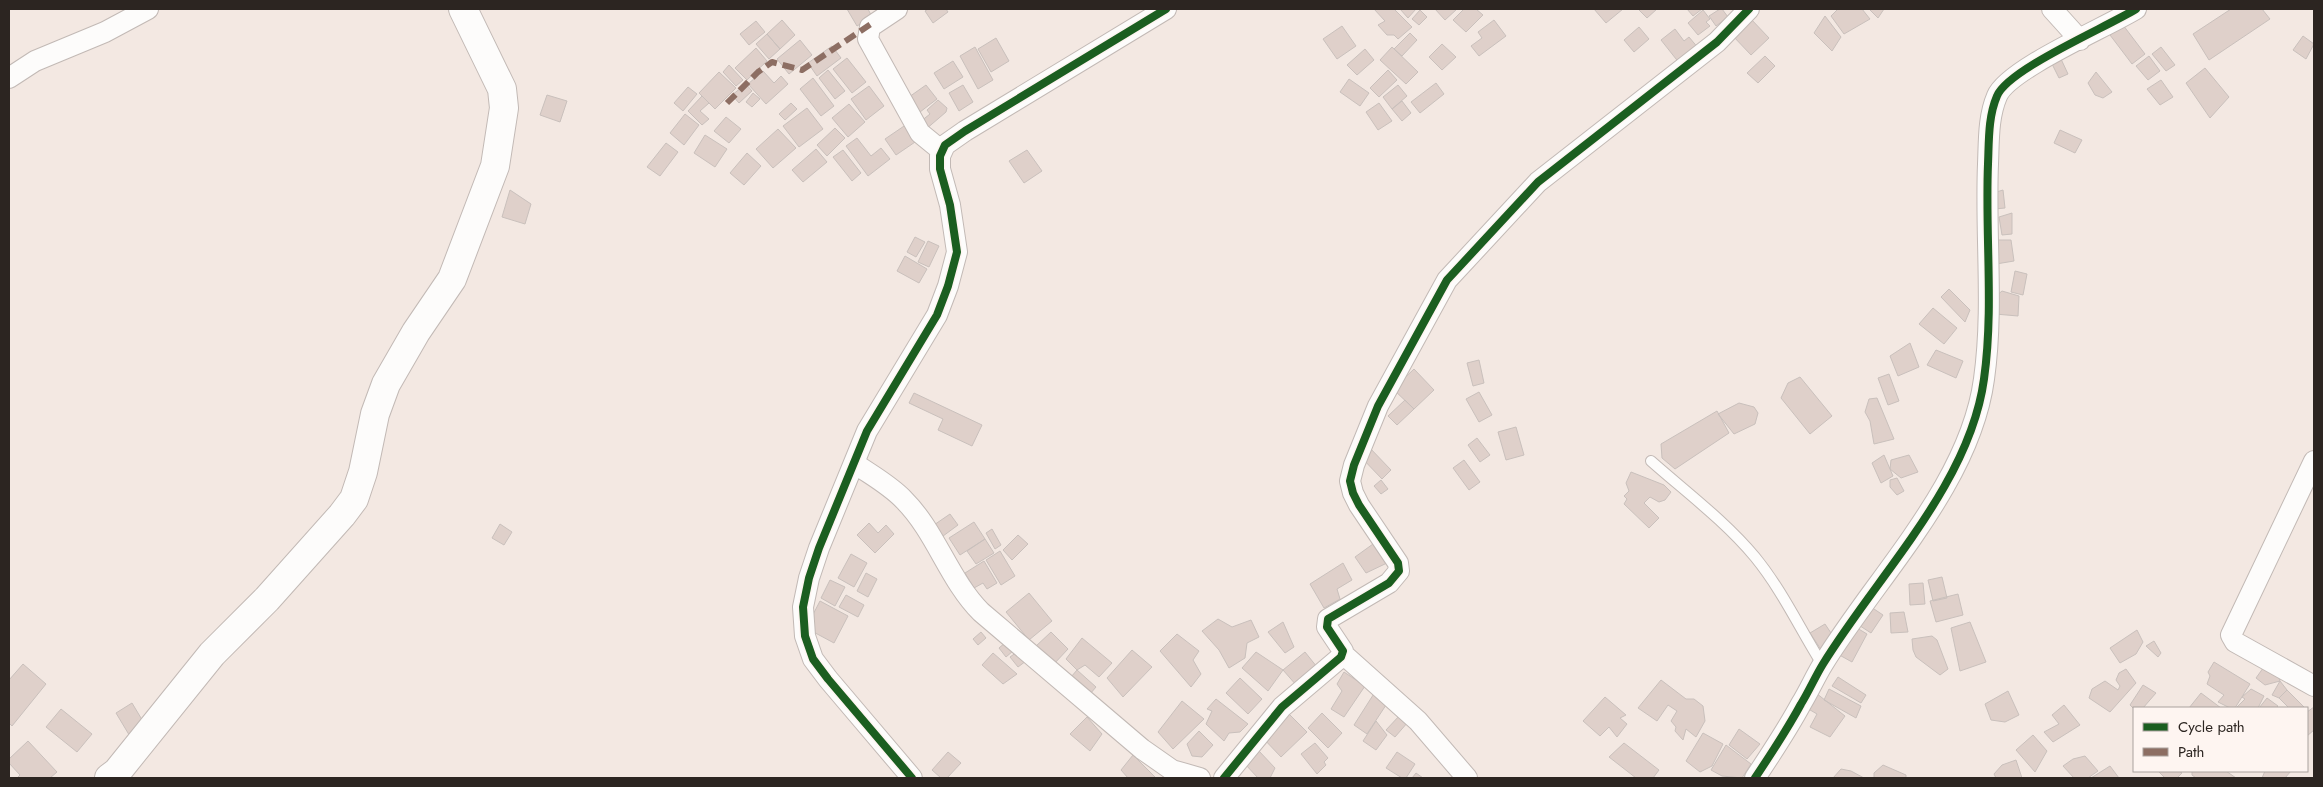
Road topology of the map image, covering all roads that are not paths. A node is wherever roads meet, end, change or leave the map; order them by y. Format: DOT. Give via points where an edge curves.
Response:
graph roads {
  1 [pos="148,9"];
  2 [pos="463,9"];
  3 [pos="897,9"];
  4 [pos="1166,9"];
  5 [pos="1749,9"];
  6 [pos="2052,9"];
  7 [pos="2136,9"];
  8 [pos="2080,40"];
  9 [pos="9,78"];
  10 [pos="942,151"];
  11 [pos="1651,461"];
  12 [pos="2314,462"];
  13 [pos="854,463"];
  14 [pos="1343,654"];
  15 [pos="1822,664"];
  16 [pos="2314,686"];
  17 [pos="1773,752"];
  18 [pos="109,778"];
  19 [pos="912,778"];
  20 [pos="1200,778"];
  21 [pos="1224,778"];
  22 [pos="1467,778"];
  23 [pos="1755,778"];
  24 [pos="1769,778"];
  1 -- 9 [label="street" via="105,32 35,61"];
  2 -- 18 [label="street" via="502,89 504,108 495,166 452,279 386,384 354,498 267,599 212,654"];
  3 -- 10 [label="street" via="870,27 868,40 917,128"];
  4 -- 10 [label="street" via="965,131"];
  5 -- 14 [label="street" via="1717,42 1538,182 1447,280 1378,406 1354,465 1350,481 1353,493 1398,563 1399,571 1389,583 1328,619 1327,626"];
  6 -- 8 [label="street"];
  7 -- 8 [label="street"];
  8 -- 15 [label="street" via="2010,80 1997,96 1990,125 1987,331 1984,379 1978,409 1967,444 1947,483"];
  10 -- 13 [label="street" via="940,170 950,205 957,252 953,270 937,315 867,432"];
  11 -- 15 [label="lane" via="1729,529 1755,558 1798,621"];
  12 -- 16 [label="street" via="2231,635 2235,642"];
  13 -- 19 [label="street" via="809,578 803,607 805,636 813,659 828,679"];
  13 -- 20 [label="street" via="904,500 916,514 968,599 981,612 1142,749 1172,770"];
  14 -- 21 [label="street" via="1282,707"];
  14 -- 22 [label="street" via="1418,721"];
  15 -- 17 [label="street"];
  17 -- 23 [label="street"];
  17 -- 24 [label="street"];
}
